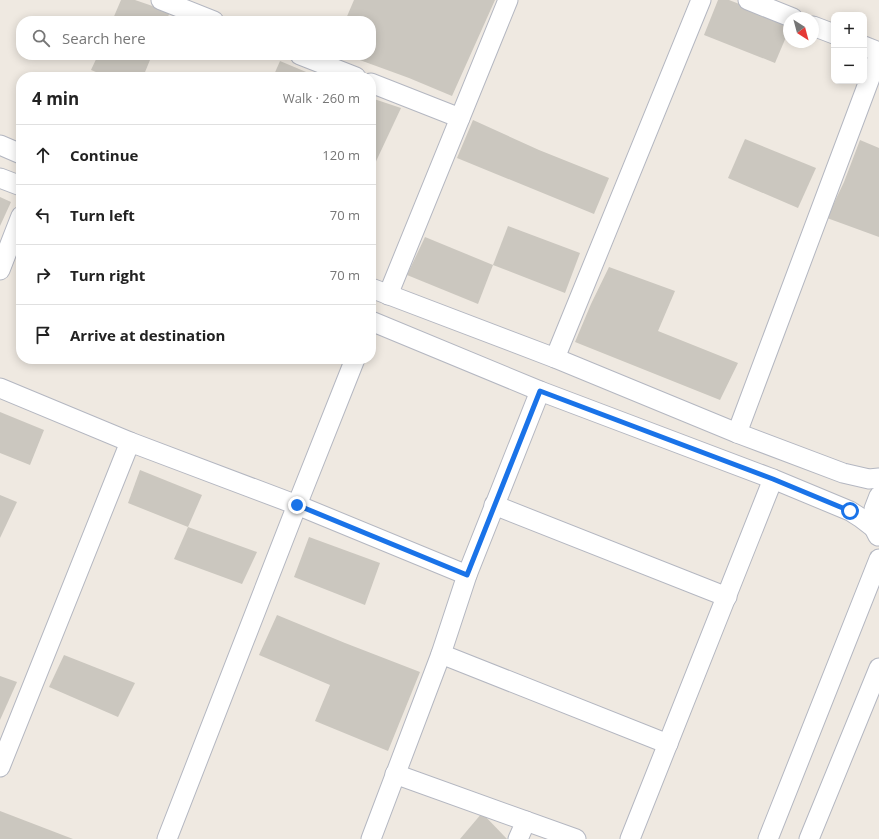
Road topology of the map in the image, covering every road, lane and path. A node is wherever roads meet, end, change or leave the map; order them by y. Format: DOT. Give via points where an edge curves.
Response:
graph roads {
  1 [pos="161,0"];
  2 [pos="508,0"];
  3 [pos="701,0"];
  4 [pos="748,0"];
  5 [pos="783,14"];
  6 [pos="201,16"];
  7 [pos="819,28"];
  8 [pos="831,33"];
  9 [pos="867,47"];
  10 [pos="879,53"];
  11 [pos="313,60"];
  12 [pos="343,72"];
  13 [pos="376,85"];
  14 [pos="460,118"];
  15 [pos="0,146"];
  16 [pos="16,152"];
  17 [pos="0,178"];
  18 [pos="16,184"];
  19 [pos="16,229"];
  20 [pos="0,270"];
  21 [pos="376,290"];
  22 [pos="388,295"];
  23 [pos="376,323"];
  24 [pos="555,358"];
  25 [pos="353,364"];
  26 [pos="0,388"];
  27 [pos="540,391"];
  28 [pos="736,433"];
  29 [pos="130,442"];
  30 [pos="879,478"];
  31 [pos="773,479"];
  32 [pos="879,496"];
  33 [pos="297,505"];
  34 [pos="494,505"];
  35 [pos="876,534"];
  36 [pos="879,559"];
  37 [pos="467,575"];
  38 [pos="727,597"];
  39 [pos="441,654"];
  40 [pos="879,668"];
  41 [pos="668,744"];
  42 [pos="0,767"];
  43 [pos="395,774"];
  44 [pos="526,821"];
  45 [pos="167,839"];
  46 [pos="371,839"];
  47 [pos="518,839"];
  48 [pos="576,839"];
  49 [pos="630,839"];
  50 [pos="768,839"];
  51 [pos="809,839"];
  1 -- 6 [label="street"];
  2 -- 14 [label="street"];
  3 -- 24 [label="street"];
  4 -- 5 [label="street"];
  7 -- 8 [label="street"];
  9 -- 10 [label="street"];
  10 -- 28 [label="street"];
  11 -- 12 [label="street"];
  13 -- 14 [label="street"];
  14 -- 22 [label="street"];
  15 -- 16 [label="street"];
  17 -- 18 [label="street"];
  19 -- 20 [label="street"];
  21 -- 22 [label="street"];
  22 -- 24 [label="street"];
  23 -- 27 [label="street"];
  24 -- 28 [label="street"];
  25 -- 33 [label="street"];
  26 -- 29 [label="street"];
  27 -- 31 [label="street"];
  27 -- 34 [label="street"];
  28 -- 30 [label="street" via="843,473 870,479"];
  29 -- 33 [label="street"];
  29 -- 42 [label="street"];
  31 -- 35 [label="street" via="850,511 861,518"];
  31 -- 38 [label="street"];
  32 -- 35 [label="street" via="874,509"];
  33 -- 37 [label="street"];
  33 -- 45 [label="street"];
  34 -- 37 [label="street"];
  34 -- 38 [label="street"];
  36 -- 50 [label="street"];
  37 -- 39 [label="street"];
  38 -- 41 [label="street"];
  39 -- 41 [label="street"];
  39 -- 43 [label="street"];
  40 -- 51 [label="street"];
  41 -- 49 [label="street"];
  43 -- 44 [label="street"];
  43 -- 46 [label="street"];
  44 -- 47 [label="street"];
  44 -- 48 [label="street"];
}
